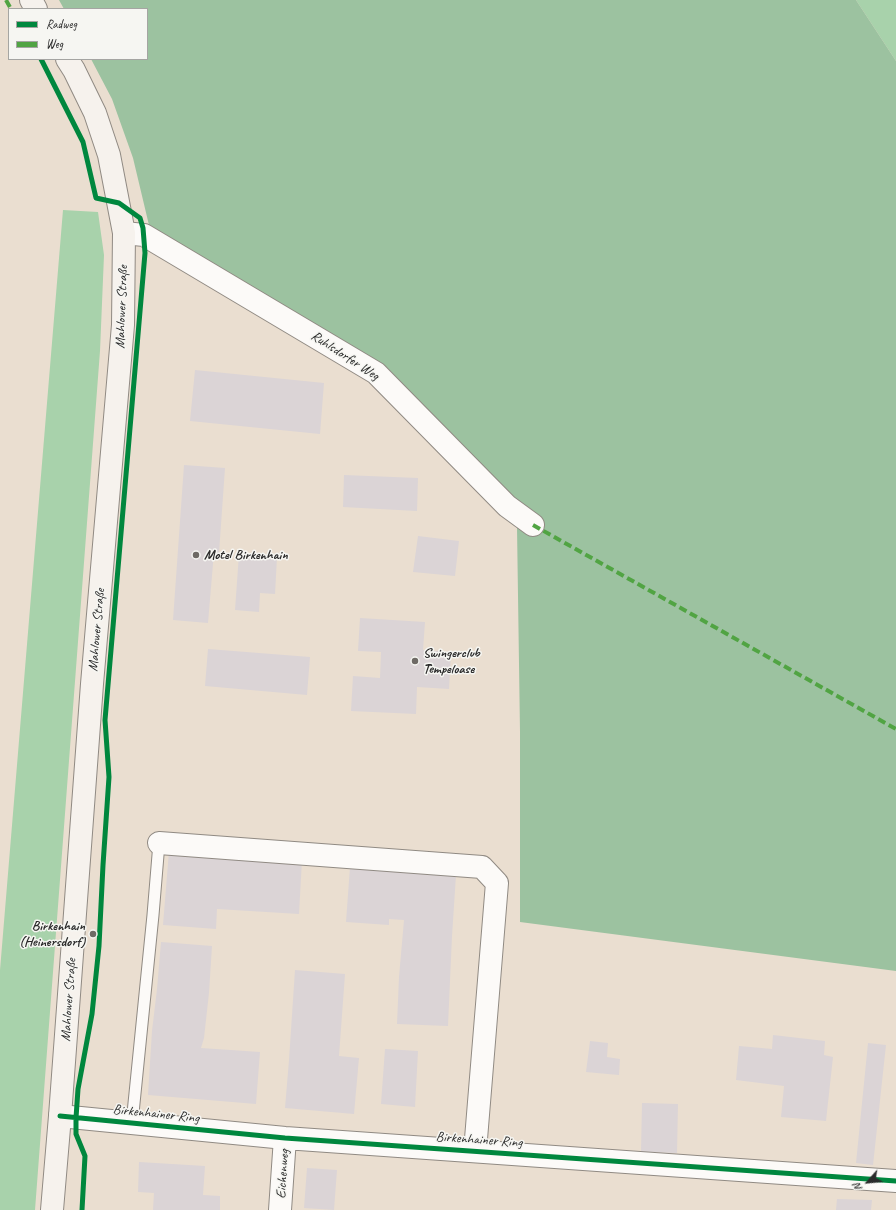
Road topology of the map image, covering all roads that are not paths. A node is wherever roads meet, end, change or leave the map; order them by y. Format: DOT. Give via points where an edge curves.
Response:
graph roads {
  1 [pos="68,60"];
  2 [pos="124,233"];
  3 [pos="533,526"];
  4 [pos="159,843"];
  5 [pos="60,1116"];
  6 [pos="132,1123"];
  7 [pos="285,1138"];
  8 [pos="475,1152"];
  9 [pos="896,1181"];
  10 [pos="52,1210"];
  11 [pos="280,1210"];
  1 -- 2 [label="main road, Mahlower Straße" via="95,113 109,155"];
  2 -- 3 [label="street, Ruhlsdorfer Weg" via="144,235 376,373 507,506"];
  2 -- 5 [label="main road, Mahlower Straße" via="123,325 92,684"];
  4 -- 6 [label="lane"];
  4 -- 8 [label="street" via="482,867 497,883"];
  5 -- 6 [label="street, Birkenhainer Ring"];
  5 -- 10 [label="main road, Mahlower Straße"];
  6 -- 7 [label="street, Birkenhainer Ring"];
  7 -- 8 [label="street, Birkenhainer Ring"];
  7 -- 11 [label="street, Eichenweg"];
  8 -- 9 [label="street, Birkenhainer Ring"];
}
